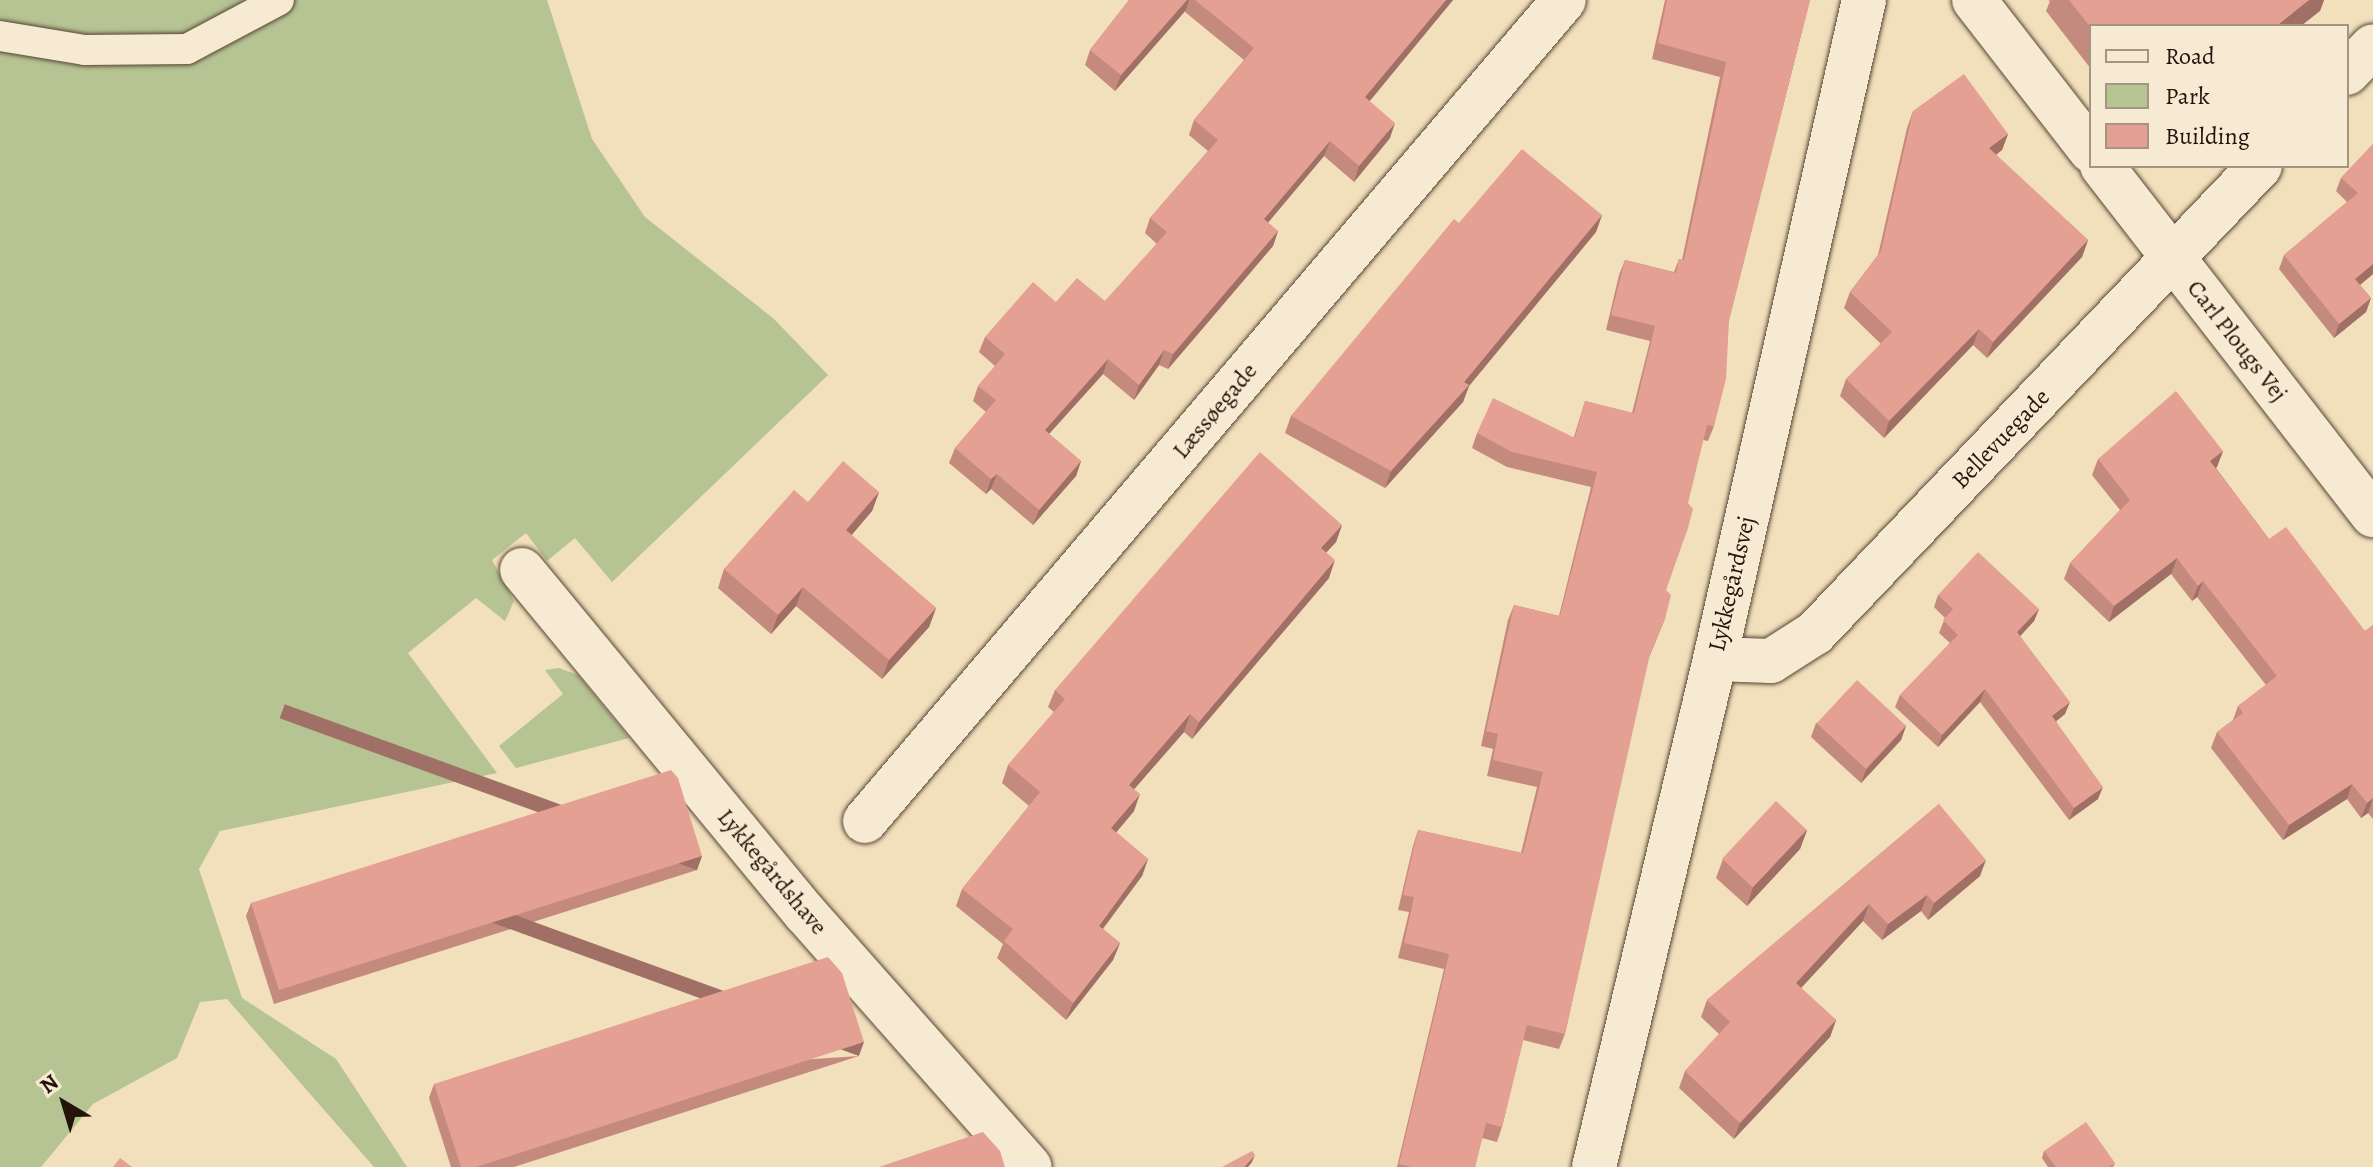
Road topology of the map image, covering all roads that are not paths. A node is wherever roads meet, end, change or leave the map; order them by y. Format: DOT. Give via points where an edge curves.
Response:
graph roads {
  1 [pos="279,0"];
  2 [pos="1564,0"];
  3 [pos="1864,0"];
  4 [pos="1974,0"];
  5 [pos="0,36"];
  6 [pos="2373,46"];
  7 [pos="2349,71"];
  8 [pos="2089,148"];
  9 [pos="2104,168"];
  10 [pos="2258,168"];
  11 [pos="2174,259"];
  12 [pos="2373,515"];
  13 [pos="522,570"];
  14 [pos="1715,659"];
  15 [pos="865,821"];
  16 [pos="1030,1167"];
  17 [pos="1594,1167"];
  1 -- 5 [label="lane" via="187,49 85,50"];
  2 -- 15 [label="street, Læssøegade"];
  3 -- 14 [label="street, Lykkegårdsvej"];
  4 -- 8 [label="street"];
  6 -- 7 [label="street"];
  9 -- 11 [label="street, Carl Plougs Vej"];
  10 -- 11 [label="street, Bellevuegade"];
  11 -- 12 [label="street, Carl Plougs Vej"];
  11 -- 14 [label="street, Bellevuegade" via="1815,633 1771,661"];
  13 -- 16 [label="street, Lykkegårdshave" via="805,913"];
  14 -- 17 [label="street, Lykkegårdsvej"];
}
